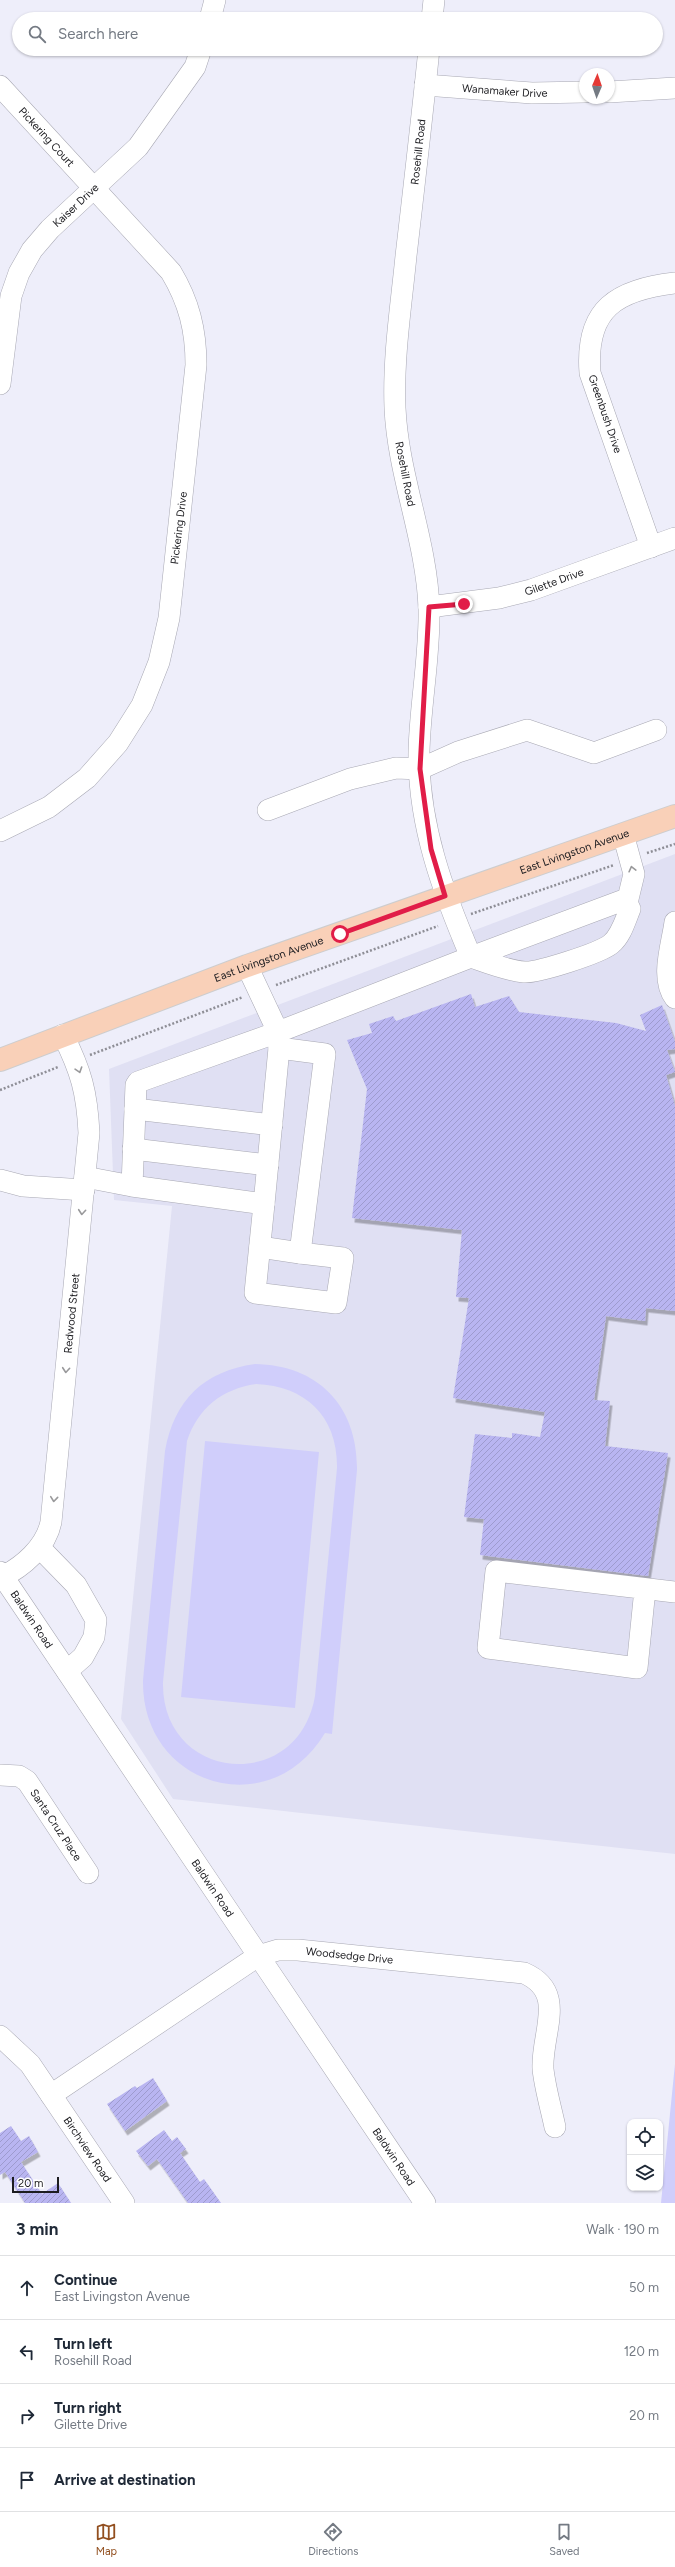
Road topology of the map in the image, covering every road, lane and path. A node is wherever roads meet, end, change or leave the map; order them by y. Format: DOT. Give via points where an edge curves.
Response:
graph roads {
  1 [pos="215,0"];
  2 [pos="434,0"];
  3 [pos="212,12"];
  4 [pos="433,12"];
  5 [pos="199,56"];
  6 [pos="428,56"];
  7 [pos="425,85"];
  8 [pos="0,86"];
  9 [pos="675,88"];
  10 [pos="579,92"];
  11 [pos="615,92"];
  12 [pos="94,188"];
  13 [pos="675,283"];
  14 [pos="6,295"];
  15 [pos="0,384"];
  16 [pos="675,538"];
  17 [pos="651,547"];
  18 [pos="429,607"];
  19 [pos="656,730"];
  20 [pos="420,769"];
  21 [pos="268,810"];
  22 [pos="675,816"];
  23 [pos="0,831"];
  24 [pos="623,834"];
  25 [pos="675,844"];
  26 [pos="629,860"];
  27 [pos="445,896"];
  28 [pos="627,903"];
  29 [pos="455,920"];
  30 [pos="675,922"];
  31 [pos="471,957"];
  32 [pos="247,966"];
  33 [pos="258,991"];
  34 [pos="675,998"];
  35 [pos="63,1035"];
  36 [pos="279,1040"];
  37 [pos="0,1060"];
  38 [pos="76,1060"];
  39 [pos="0,1090"];
  40 [pos="135,1109"];
  41 [pos="272,1125"];
  42 [pos="133,1148"];
  43 [pos="268,1165"];
  44 [pos="0,1180"];
  45 [pos="84,1184"];
  46 [pos="132,1186"];
  47 [pos="264,1204"];
  48 [pos="260,1247"];
  49 [pos="300,1253"];
  50 [pos="40,1548"];
  51 [pos="1,1576"];
  52 [pos="645,1588"];
  53 [pos="675,1592"];
  54 [pos="67,1671"];
  55 [pos="0,1775"];
  56 [pos="88,1873"];
  57 [pos="258,1956"];
  58 [pos="0,2036"];
  59 [pos="51,2095"];
  60 [pos="555,2127"];
  61 [pos="124,2203"];
  62 [pos="425,2203"];
  1 -- 3 [label="street"];
  2 -- 4 [label="street"];
  5 -- 12 [label="street, Kaiser Drive" via="195,67 138,147"];
  6 -- 7 [label="street, Rosehill Road"];
  7 -- 10 [label="street, Wanamaker Drive" via="532,93"];
  7 -- 18 [label="street, Rosehill Road" via="394,381 398,441 415,520"];
  8 -- 12 [label="street, Pickering Court"];
  9 -- 11 [label="street"];
  12 -- 14 [label="street, Kaiser Drive" via="32,250"];
  12 -- 23 [label="street, Pickering Drive" via="171,272 183,293 194,332 196,365 169,618 159,662 145,698 118,743 87,778 62,797"];
  13 -- 17 [label="street, Greenbush Drive" via="644,287 626,294 611,304 599,317 589,353 590,372"];
  14 -- 15 [label="street, Kaiser Drive"];
  16 -- 17 [label="street, Gilette Drive"];
  17 -- 18 [label="street, Gilette Drive" via="531,590 499,598"];
  18 -- 20 [label="street, Rosehill Road"];
  19 -- 20 [label="street" via="594,754 527,730 458,752"];
  20 -- 21 [label="street" via="396,768 350,779"];
  20 -- 27 [label="street, Rosehill Road" via="431,849"];
  22 -- 24 [label="main road, East Livingston Avenue"];
  24 -- 26 [label="street"];
  24 -- 27 [label="main road, East Livingston Avenue"];
  25 -- 26 [label="path"];
  28 -- 26 [label="street, one-way" via="634,874"];
  26 -- 29 [label="path"];
  27 -- 29 [label="street, Rosehill Road"];
  27 -- 32 [label="main road, East Livingston Avenue"];
  28 -- 31 [label="street" via="621,901"];
  28 -- 31 [label="street" via="630,909 618,936 610,945 544,970 507,970"];
  29 -- 31 [label="street, Rosehill Road"];
  29 -- 33 [label="path"];
  30 -- 34 [label="street" via="667,978 669,989"];
  31 -- 36 [label="street"];
  32 -- 33 [label="street"];
  32 -- 35 [label="main road, East Livingston Avenue"];
  33 -- 36 [label="street"];
  33 -- 38 [label="path"];
  35 -- 37 [label="main road, East Livingston Avenue"];
  35 -- 38 [label="street, Redwood Street"];
  36 -- 40 [label="street" via="141,1080 136,1085"];
  36 -- 41 [label="street"];
  36 -- 49 [label="street" via="326,1054"];
  38 -- 39 [label="path"];
  38 -- 45 [label="street, Redwood Street, one-way" via="85,1088 88,1111 89,1133"];
  40 -- 41 [label="street"];
  40 -- 42 [label="street"];
  41 -- 43 [label="street"];
  42 -- 43 [label="street"];
  42 -- 46 [label="street"];
  43 -- 47 [label="street"];
  44 -- 45 [label="street" via="23,1186"];
  45 -- 46 [label="street"];
  45 -- 50 [label="street, Redwood Street, one-way" via="51,1522 46,1540"];
  46 -- 47 [label="street"];
  47 -- 48 [label="street"];
  48 -- 49 [label="street"];
  48 -- 49 [label="street" via="255,1293 336,1304 343,1258"];
  50 -- 51 [label="street, Redwood Street"];
  50 -- 54 [label="street" via="76,1585 96,1620 94,1637 83,1657"];
  51 -- 54 [label="street, Baldwin Road"];
  52 -- 52 [label="street" via="496,1570 488,1648 637,1668"];
  52 -- 53 [label="street"];
  54 -- 57 [label="street, Baldwin Road"];
  55 -- 56 [label="street, Santa Cruz Place" via="19,1776 27,1781"];
  57 -- 59 [label="street, Woodsedge Drive"];
  57 -- 60 [label="street, Woodsedge Drive" via="278,1950 298,1950 524,1973 537,1979 546,1990 550,2005 543,2069"];
  57 -- 62 [label="street, Baldwin Road"];
  58 -- 59 [label="street, Birchview Road" via="30,2064"];
  59 -- 61 [label="street, Birchview Road"];
}
